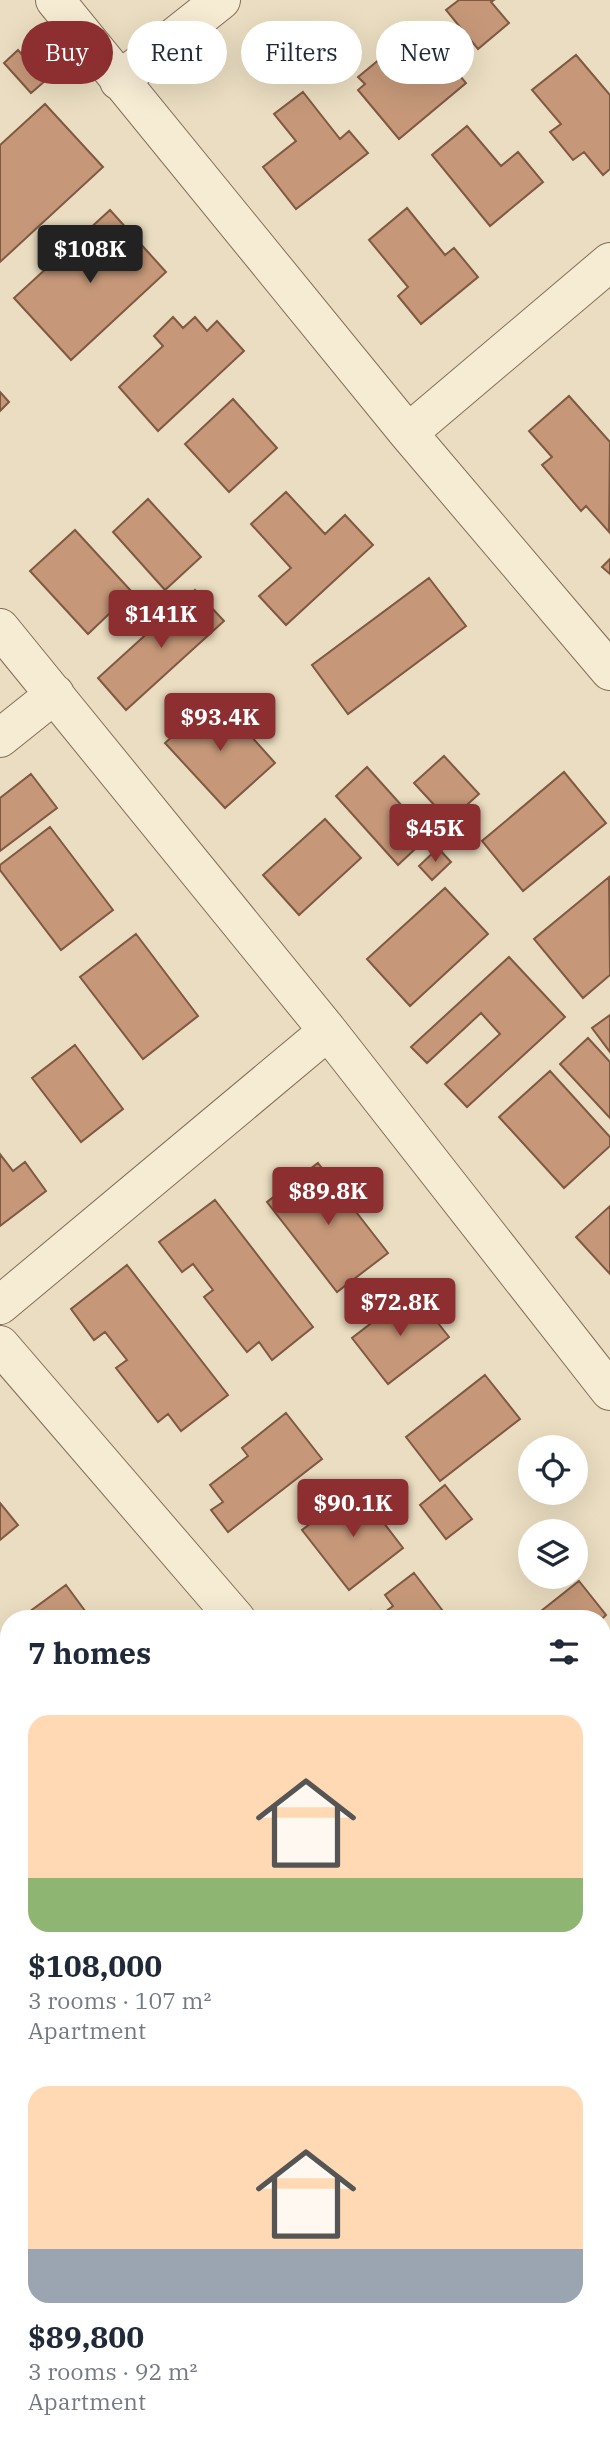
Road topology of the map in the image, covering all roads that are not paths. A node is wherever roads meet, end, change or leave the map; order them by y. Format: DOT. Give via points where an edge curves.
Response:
graph roads {
  1 [pos="55,0"];
  2 [pos="221,0"];
  3 [pos="119,81"];
  4 [pos="610,262"];
  5 [pos="408,433"];
  6 [pos="0,628"];
  7 [pos="610,671"];
  8 [pos="55,694"];
  9 [pos="0,738"];
  10 [pos="328,1031"];
  11 [pos="0,1305"];
  12 [pos="0,1345"];
  13 [pos="610,1391"];
  14 [pos="228,1610"];
  1 -- 3 [label="street"];
  2 -- 3 [label="street"];
  3 -- 5 [label="street"];
  4 -- 5 [label="street"];
  5 -- 7 [label="street"];
  6 -- 8 [label="street"];
  8 -- 9 [label="street"];
  8 -- 10 [label="street"];
  10 -- 11 [label="street"];
  10 -- 13 [label="street"];
  12 -- 14 [label="street"];
}
